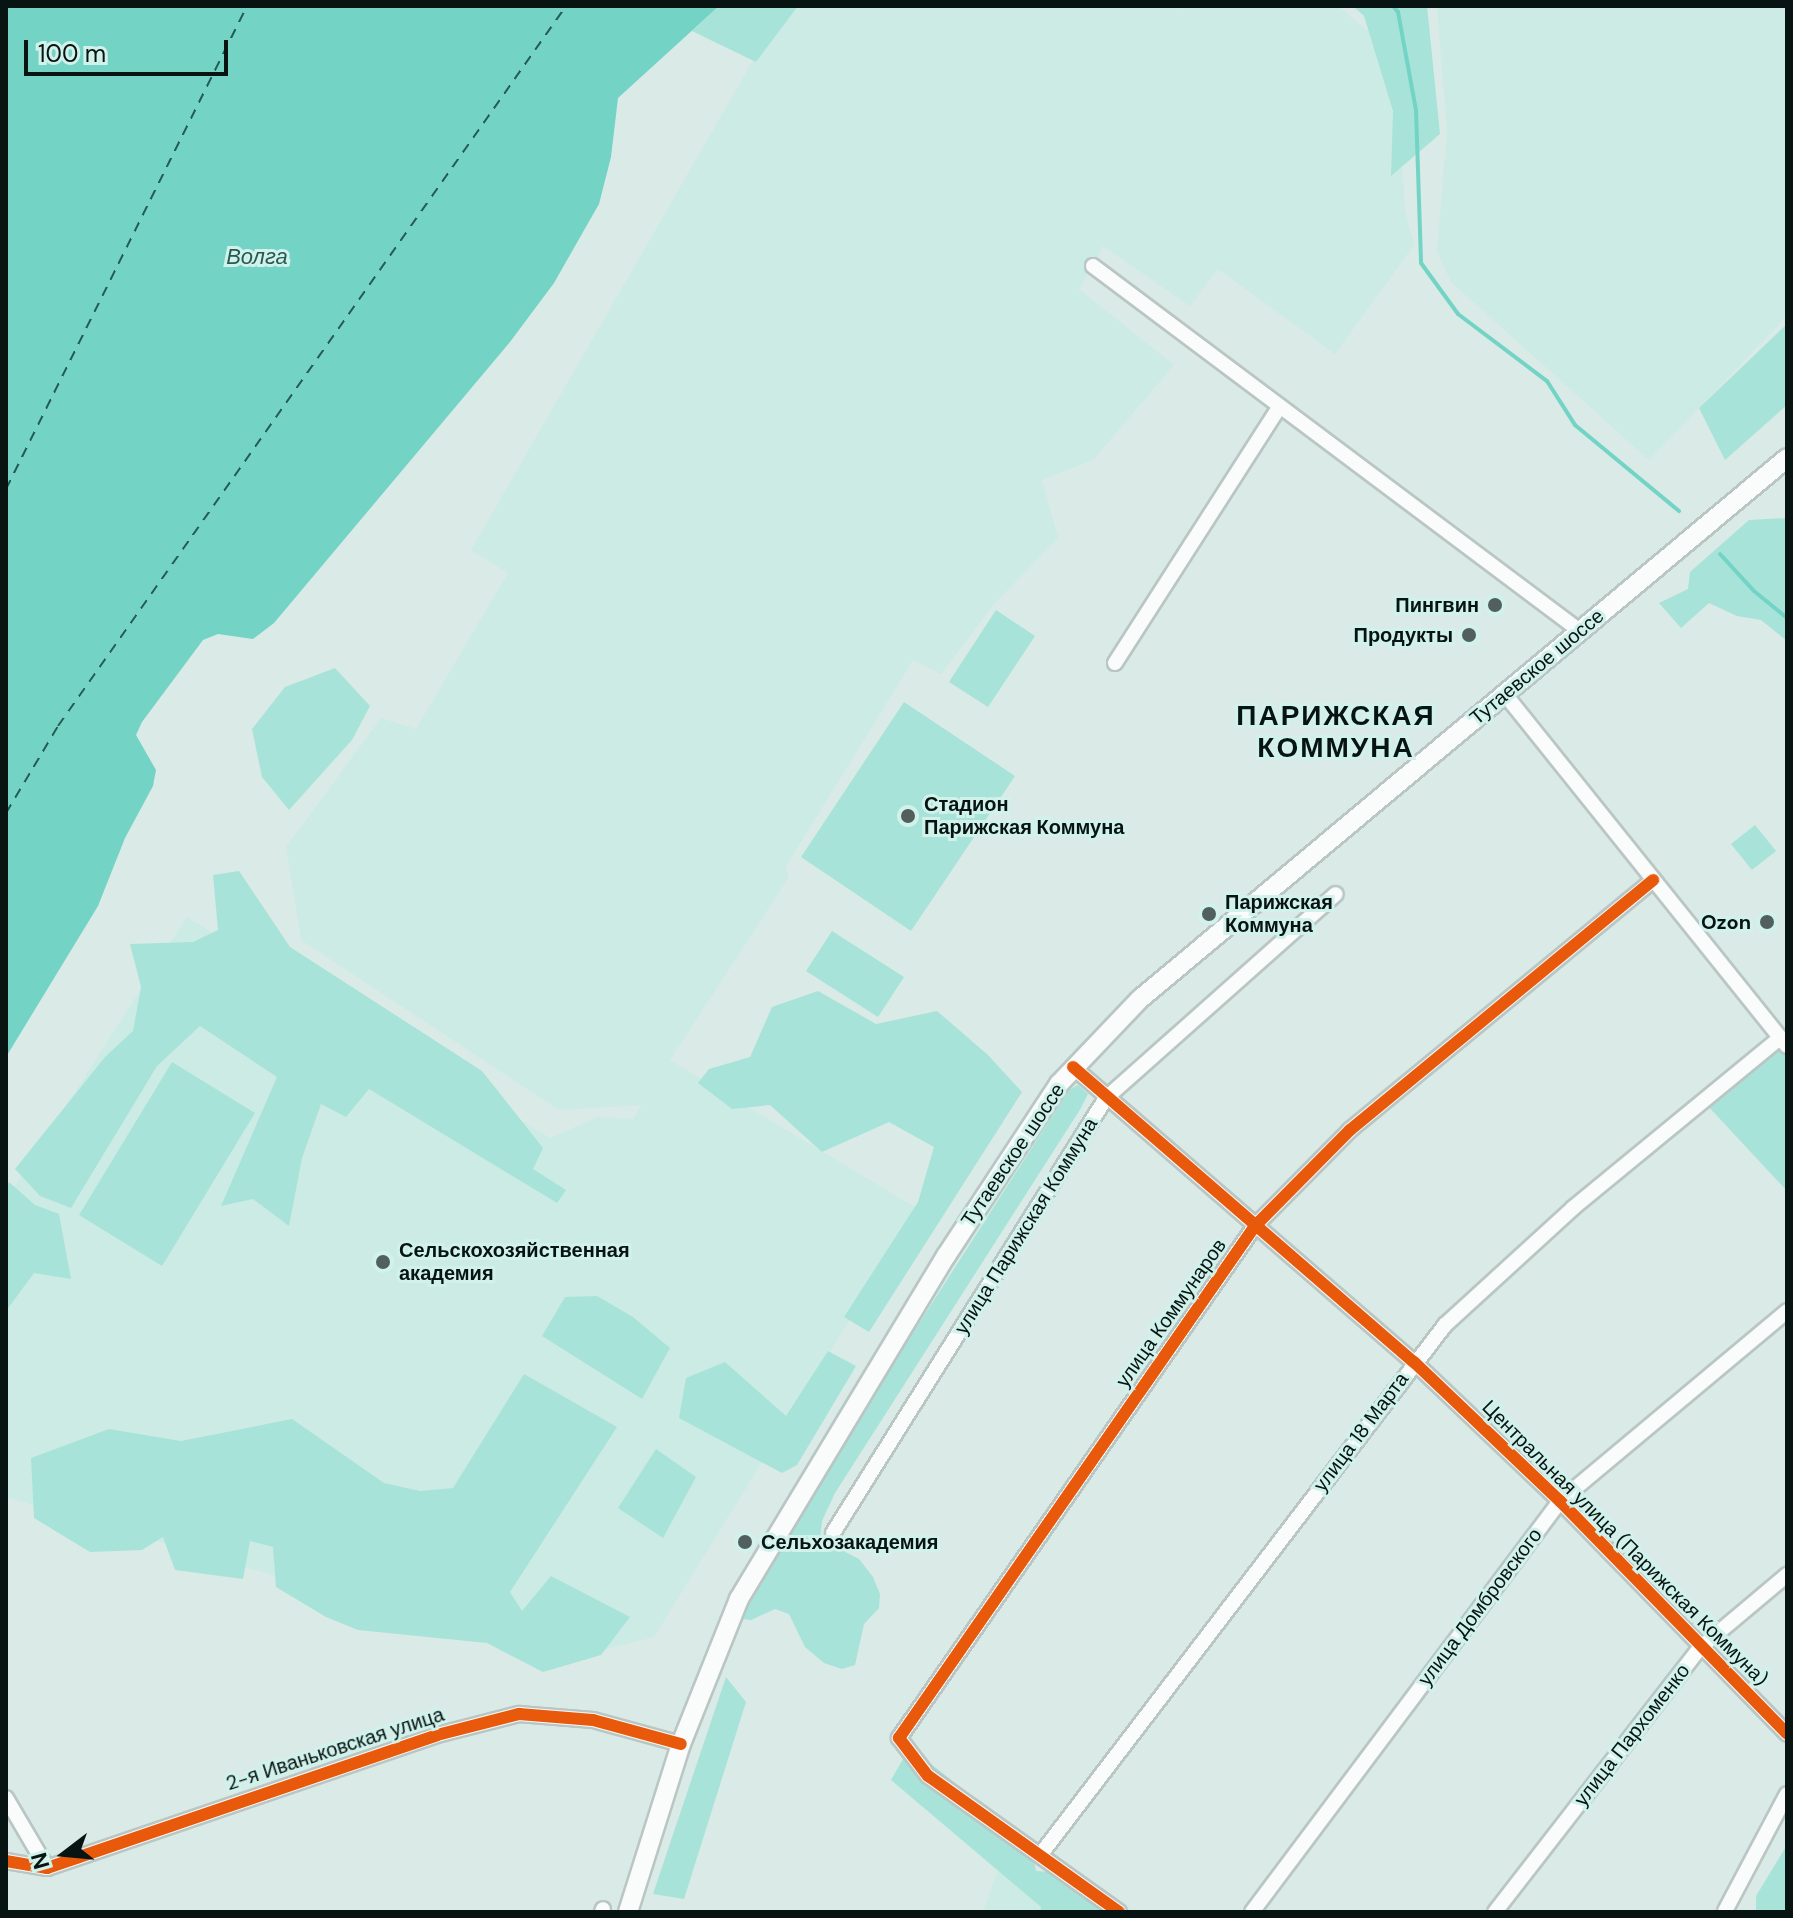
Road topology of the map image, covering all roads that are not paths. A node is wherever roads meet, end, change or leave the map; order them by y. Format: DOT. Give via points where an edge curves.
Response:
graph roads {
  1 [pos="1093,266"];
  2 [pos="1280,406"];
  3 [pos="1787,458"];
  4 [pos="1580,631"];
  5 [pos="1115,663"];
  6 [pos="1504,693"];
  7 [pos="1653,880"];
  8 [pos="1336,894"];
  9 [pos="1784,1042"];
  10 [pos="1073,1067"];
  11 [pos="1106,1098"];
  12 [pos="1255,1226"];
  13 [pos="1787,1311"];
  14 [pos="1414,1362"];
  15 [pos="1560,1501"];
  16 [pos="833,1533"];
  17 [pos="1787,1575"];
  18 [pos="1700,1648"];
  19 [pos="1787,1734"];
  20 [pos="681,1744"];
  21 [pos="1787,1794"];
  22 [pos="6,1798"];
  23 [pos="1041,1854"];
  24 [pos="6,1861"];
  25 [pos="47,1868"];
  26 [pos="1725,1911"];
  27 [pos="628,1912"];
  28 [pos="1119,1912"];
  29 [pos="1252,1912"];
  30 [pos="1495,1912"];
  1 -- 2 [label="street"];
  2 -- 4 [label="street"];
  2 -- 5 [label="street"];
  3 -- 4 [label="main road, Тутаевское шоссе"];
  4 -- 6 [label="main road, Тутаевское шоссе"];
  6 -- 7 [label="street"];
  6 -- 10 [label="main road, Тутаевское шоссе" via="1140,999"];
  7 -- 9 [label="street"];
  7 -- 12 [label="street, улица Коммунаров" via="1350,1130"];
  8 -- 11 [label="street, улица Парижская Коммуна"];
  9 -- 14 [label="street, улица 18 Марта" via="1573,1208 1445,1325"];
  10 -- 11 [label="street, Центральная улица (Парижская Коммуна)"];
  10 -- 20 [label="main road, Тутаевское шоссе" via="946,1256 794,1504 739,1599"];
  11 -- 12 [label="street, Центральная улица (Парижская Коммуна)"];
  11 -- 16 [label="street, улица Парижская Коммуна"];
  12 -- 14 [label="street, Центральная улица (Парижская Коммуна)"];
  12 -- 23 [label="street, улица Коммунаров" via="899,1738 928,1776"];
  13 -- 15 [label="street, улица Домбровского"];
  14 -- 15 [label="street, Центральная улица (Парижская Коммуна)"];
  14 -- 23 [label="street, улица 18 Марта"];
  15 -- 18 [label="street, Центральная улица (Парижская Коммуна)"];
  15 -- 29 [label="street, улица Домбровского"];
  17 -- 18 [label="street, улица Пархоменко"];
  18 -- 19 [label="street, Центральная улица (Парижская Коммуна)"];
  18 -- 30 [label="street, улица Пархоменко"];
  20 -- 25 [label="street, 2-я Иваньковская улица" via="593,1720 519,1714 437,1735"];
  20 -- 27 [label="main road, Тутаевское шоссе"];
  21 -- 26 [label="street"];
  22 -- 25 [label="street"];
  23 -- 28 [label="street"];
  24 -- 25 [label="street, 2-я Иваньковская улица"];
}
